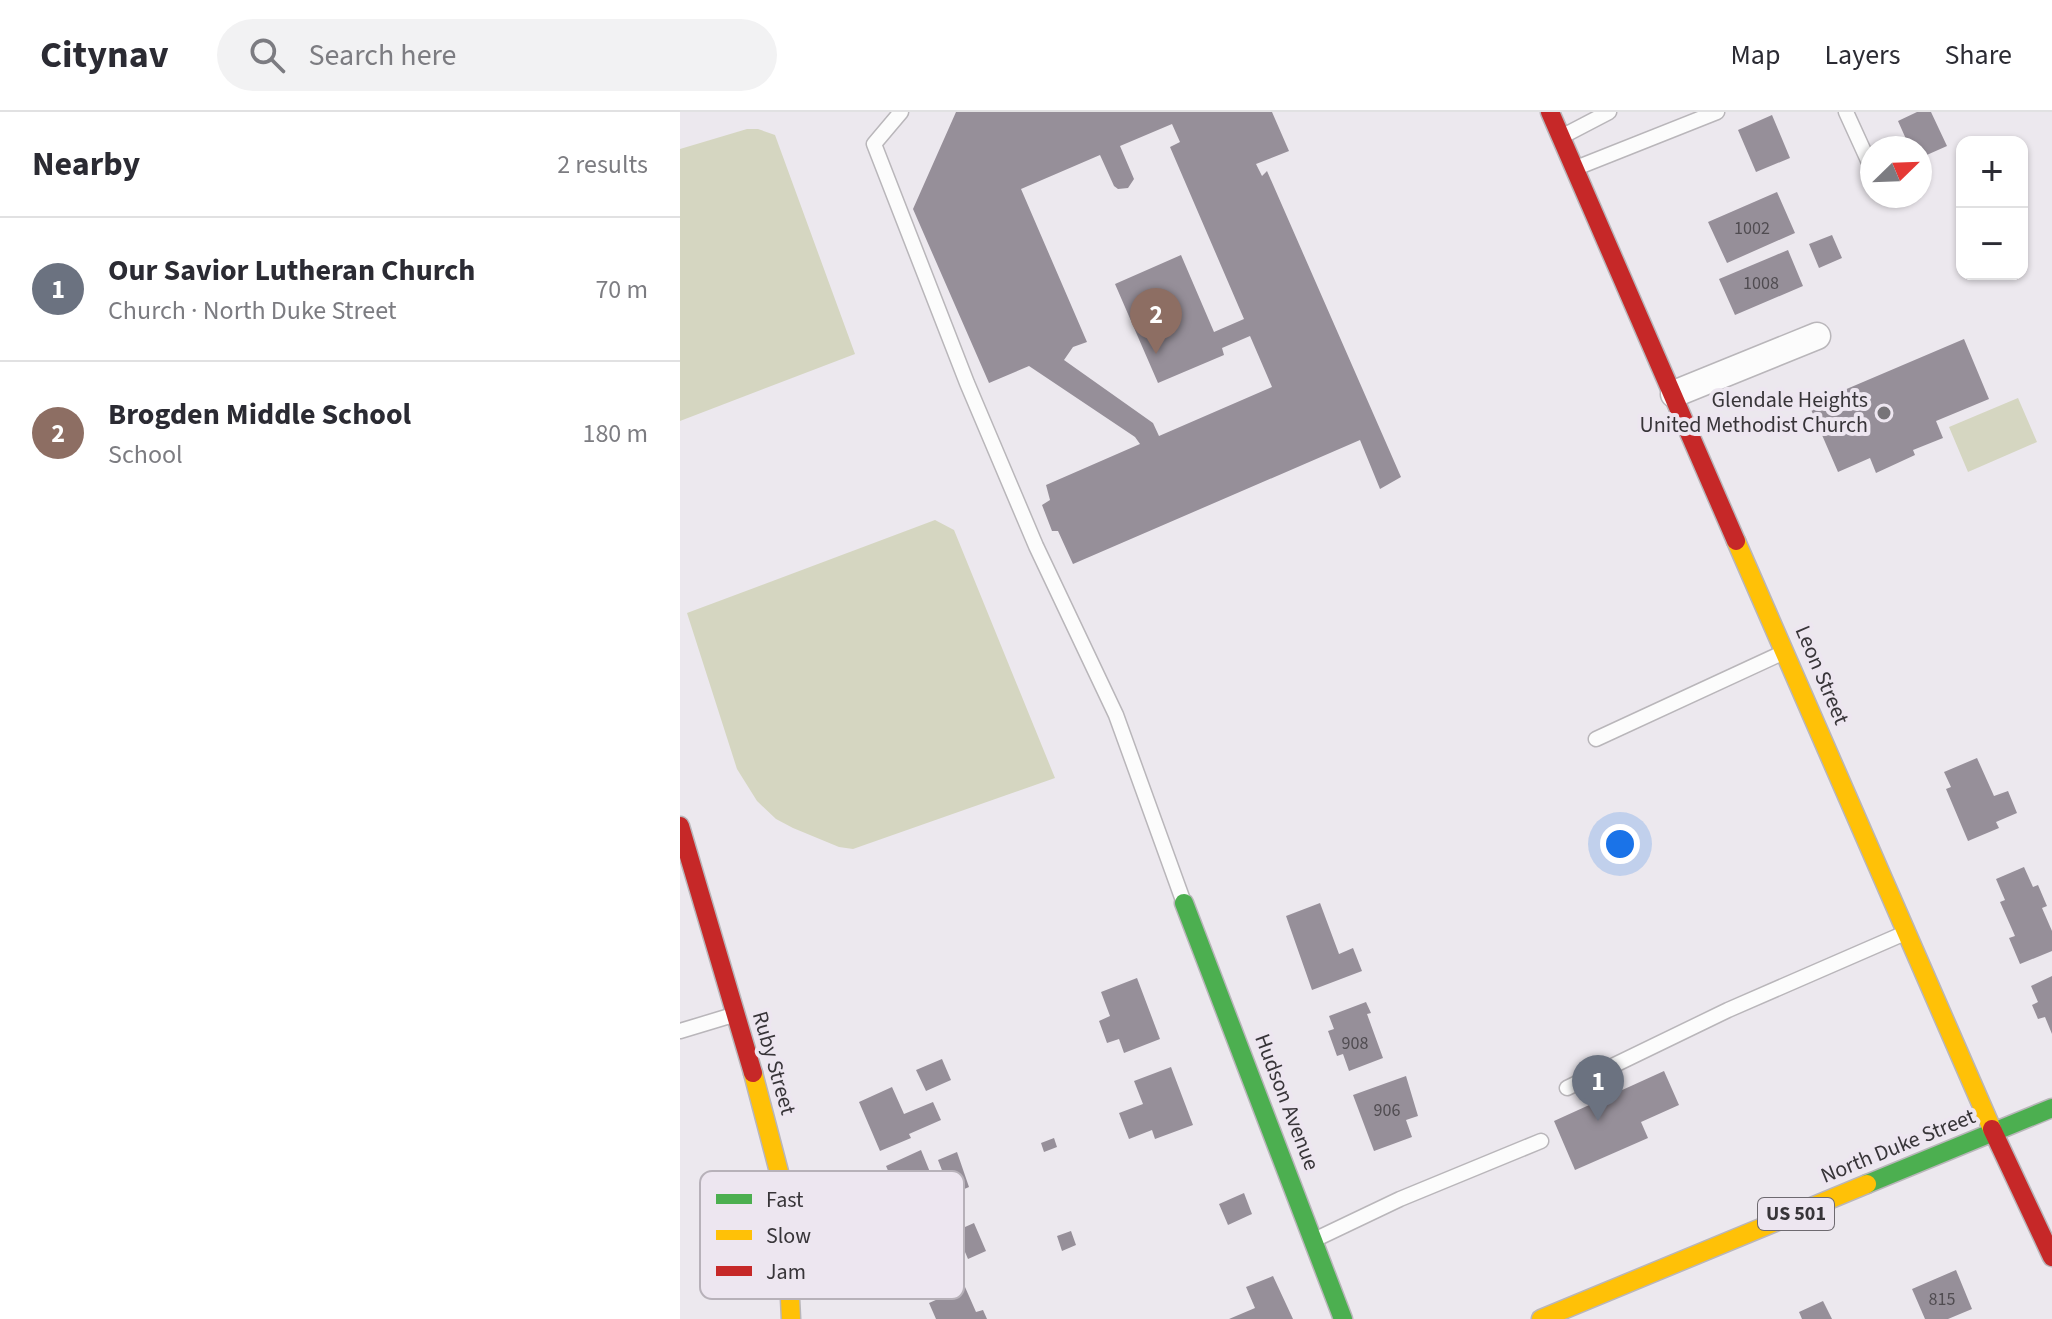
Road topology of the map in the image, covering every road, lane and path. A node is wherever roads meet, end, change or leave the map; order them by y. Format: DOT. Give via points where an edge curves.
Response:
graph roads {
  1 [pos="901,112"];
  2 [pos="1550,112"];
  3 [pos="1609,112"];
  4 [pos="1717,112"];
  5 [pos="1846,112"];
  6 [pos="1561,136"];
  7 [pos="1860,143"];
  8 [pos="1575,168"];
  9 [pos="1817,336"];
  10 [pos="1674,394"];
  11 [pos="1786,651"];
  12 [pos="1596,739"];
  13 [pos="680,826"];
  14 [pos="1184,903"];
  15 [pos="1907,932"];
  16 [pos="735,1014"];
  17 [pos="680,1031"];
  18 [pos="1567,1088"];
  19 [pos="2052,1108"];
  20 [pos="1994,1133"];
  21 [pos="1541,1141"];
  22 [pos="779,1171"];
  23 [pos="1314,1240"];
  24 [pos="2052,1257"];
  25 [pos="790,1299"];
  26 [pos="791,1319"];
  27 [pos="1343,1319"];
  28 [pos="1541,1319"];
  1 -- 14 [label="lane" via="874,144 1036,546 1116,715"];
  2 -- 6 [label="main road, Leon Street"];
  3 -- 6 [label="lane"];
  4 -- 8 [label="lane"];
  5 -- 7 [label="lane"];
  6 -- 8 [label="main road, Leon Street"];
  8 -- 10 [label="main road, Leon Street"];
  9 -- 10 [label="street"];
  10 -- 11 [label="main road, Leon Street"];
  11 -- 12 [label="lane"];
  11 -- 15 [label="main road, Leon Street"];
  13 -- 16 [label="main road, Ruby Street"];
  14 -- 23 [label="main road, Hudson Avenue"];
  15 -- 18 [label="lane"];
  15 -- 20 [label="main road, Leon Street"];
  16 -- 17 [label="lane"];
  16 -- 22 [label="main road, Ruby Street"];
  19 -- 20 [label="main road, North Duke Street / US 501"];
  20 -- 24 [label="main road, Leon Street"];
  20 -- 28 [label="main road, North Duke Street / US 501"];
  21 -- 23 [label="lane"];
  23 -- 27 [label="main road, Hudson Avenue"];
  25 -- 26 [label="main road, Ruby Street"];
}
